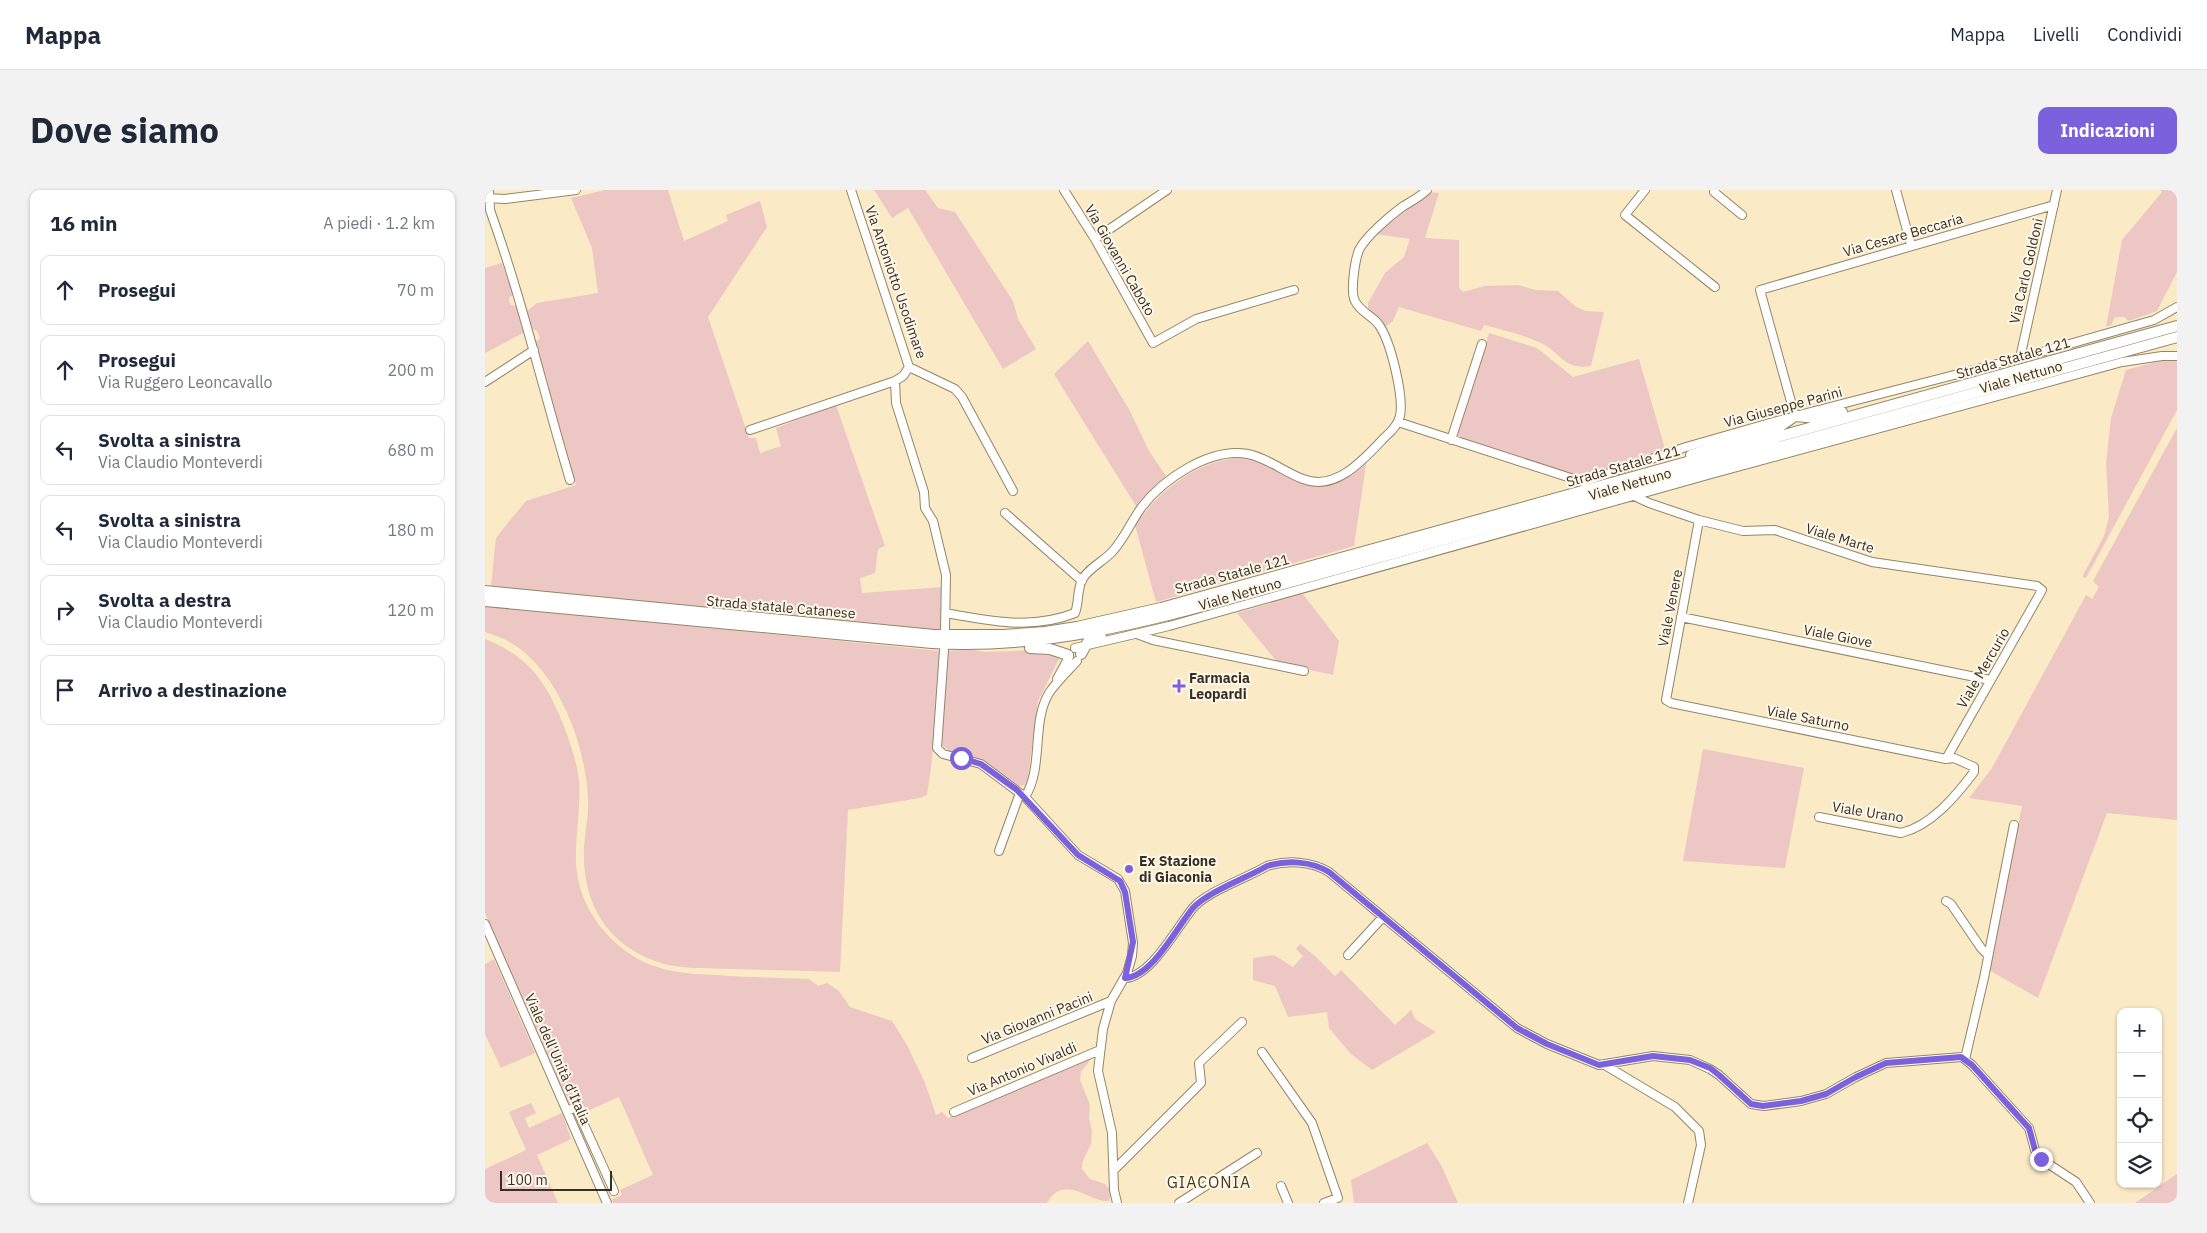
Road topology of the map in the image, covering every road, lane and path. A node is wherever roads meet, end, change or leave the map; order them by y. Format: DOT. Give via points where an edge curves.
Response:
graph roads {
  1 [pos="576,190"];
  2 [pos="851,190"];
  3 [pos="1064,190"];
  4 [pos="1167,190"];
  5 [pos="1427,190"];
  6 [pos="1645,190"];
  7 [pos="1715,190"];
  8 [pos="1897,190"];
  9 [pos="2057,190"];
  10 [pos="488,195"];
  11 [pos="2054,205"];
  12 [pos="1742,215"];
  13 [pos="1095,239"];
  14 [pos="1911,245"];
  15 [pos="1715,287"];
  16 [pos="1294,290"];
  17 [pos="2177,306"];
  18 [pos="2177,326"];
  19 [pos="2177,336"];
  20 [pos="1483,344"];
  21 [pos="534,350"];
  22 [pos="2177,356"];
  23 [pos="2020,358"];
  24 [pos="909,367"];
  25 [pos="895,381"];
  26 [pos="485,382"];
  27 [pos="1885,407"];
  28 [pos="1795,416"];
  29 [pos="1398,422"];
  30 [pos="750,430"];
  31 [pos="1451,440"];
  32 [pos="1673,466"];
  33 [pos="570,480"];
  34 [pos="1013,491"];
  35 [pos="1634,496"];
  36 [pos="1005,514"];
  37 [pos="1699,520"];
  38 [pos="1081,581"];
  39 [pos="2042,590"];
  40 [pos="485,591"];
  41 [pos="485,601"];
  42 [pos="946,613"];
  43 [pos="1163,616"];
  44 [pos="1681,617"];
  45 [pos="945,630"];
  46 [pos="1074,632"];
  47 [pos="1137,634"];
  48 [pos="977,645"];
  49 [pos="944,650"];
  50 [pos="1078,653"];
  51 [pos="1304,671"];
  52 [pos="1990,680"];
  53 [pos="1666,700"];
  54 [pos="1946,759"];
  55 [pos="1023,795"];
  56 [pos="1819,817"];
  57 [pos="2014,825"];
  58 [pos="999,852"];
  59 [pos="1946,901"];
  60 [pos="1382,918"];
  61 [pos="485,924"];
  62 [pos="1348,955"];
  63 [pos="1988,955"];
  64 [pos="1125,978"];
  65 [pos="1111,1001"];
  66 [pos="1242,1022"];
  67 [pos="1099,1050"];
  68 [pos="1262,1052"];
  69 [pos="972,1058"];
  70 [pos="1965,1059"];
  71 [pos="1603,1064"];
  72 [pos="567,1111"];
  73 [pos="954,1112"];
  74 [pos="1257,1154"];
  75 [pos="1114,1170"];
  76 [pos="1281,1186"];
  77 [pos="614,1191"];
  78 [pos="607,1203"];
  79 [pos="1117,1203"];
  80 [pos="1179,1203"];
  81 [pos="1288,1203"];
  82 [pos="1324,1203"];
  83 [pos="1688,1203"];
  84 [pos="2089,1203"];
  1 -- 10 [label="street" via="505,199"];
  2 -- 24 [label="street, Via Antoniotto Usodimare"];
  3 -- 13 [label="street, Via Giovanni Caboto"];
  4 -- 13 [label="street"];
  5 -- 29 [label="street" via="1392,215 1360,248 1356,258 1355,301 1379,324 1391,348 1401,405"];
  6 -- 15 [label="street" via="1625,215"];
  7 -- 12 [label="street"];
  8 -- 14 [label="street"];
  9 -- 11 [label="street, Via Carlo Goldoni"];
  10 -- 21 [label="street"];
  11 -- 14 [label="street, Via Cesare Beccaria"];
  11 -- 23 [label="street, Via Carlo Goldoni"];
  13 -- 16 [label="street, Via Giovanni Caboto" via="1153,343 1196,319"];
  14 -- 28 [label="street, Via Cesare Beccaria" via="1760,290"];
  17 -- 23 [label="street, Via Giuseppe Parini" via="2154,320"];
  18 -- 27 [label="main road, Strada Statale 121"];
  19 -- 43 [label="main road, Strada Statale 121"];
  20 -- 31 [label="street"];
  21 -- 26 [label="street"];
  21 -- 33 [label="street"];
  22 -- 35 [label="street, Viale Nettuno" via="2122,362"];
  23 -- 28 [label="street, Via Giuseppe Parini"];
  24 -- 25 [label="street"];
  24 -- 34 [label="street, Via Antoniotto Usodimare" via="955,389 962,397"];
  25 -- 30 [label="street"];
  25 -- 42 [label="street" via="896,404 924,492 925,508 933,521 946,575"];
  27 -- 28 [label="main road" via="1863,407 1818,418"];
  27 -- 32 [label="main road, Strada Statale 121"];
  28 -- 31 [label="street, Via Giuseppe Parini" via="1686,447 1583,482"];
  28 -- 32 [label="main road" via="1779,427 1693,454"];
  29 -- 31 [label="street, Via Giuseppe Parini"];
  29 -- 38 [label="street" via="1346,473 1328,482 1303,480 1278,465 1248,454 1219,456 1182,470 1150,497 1112,552"];
  32 -- 46 [label="main road, Strada Statale 121"];
  35 -- 37 [label="street, Viale Marte"];
  35 -- 47 [label="street, Viale Nettuno"];
  36 -- 38 [label="street"];
  37 -- 39 [label="street, Viale Marte" via="1743,531 1775,530 1872,562 2037,586"];
  37 -- 44 [label="street, Viale Venere"];
  38 -- 42 [label="street" via="1075,613 1058,618 1011,623"];
  39 -- 52 [label="street, Viale Mercurio"];
  40 -- 46 [label="main road, Strada statale Catanese" via="934,635"];
  41 -- 48 [label="main road, Strada statale Catanese" via="871,639"];
  42 -- 45 [label="street"];
  43 -- 46 [label="main road, Strada Statale 121"];
  43 -- 50 [label="main road" via="1135,629 1089,640"];
  44 -- 52 [label="street, Viale Giove"];
  44 -- 53 [label="street, Viale Venere"];
  46 -- 48 [label="main road, Strada statale Catanese" via="1048,640"];
  47 -- 50 [label="street, Viale Nettuno"];
  47 -- 51 [label="street"];
  48 -- 50 [label="main road" via="1003,650 1045,648"];
  49 -- 55 [label="street" via="937,748 943,754 981,764"];
  50 -- 55 [label="street" via="1049,694 1043,710 1032,786"];
  52 -- 54 [label="street, Viale Mercurio"];
  53 -- 54 [label="street, Viale Saturno"];
  54 -- 56 [label="street, Viale Urano" via="1953,758 1971,765 1974,772 1949,802 1910,831 1901,833"];
  55 -- 58 [label="street"];
  55 -- 64 [label="street" via="1078,855 1120,881 1125,892 1133,942"];
  57 -- 63 [label="street"];
  59 -- 63 [label="street"];
  60 -- 62 [label="street"];
  60 -- 64 [label="street" via="1320,866 1275,864 1198,903 1173,938 1138,975"];
  60 -- 71 [label="street" via="1517,1028 1547,1044"];
  61 -- 72 [label="street, Viale dell'Unità d'Italia"];
  63 -- 70 [label="street"];
  64 -- 65 [label="street"];
  65 -- 67 [label="street"];
  65 -- 69 [label="street, Via Giovanni Pacini"];
  66 -- 75 [label="street" via="1199,1063 1201,1083"];
  67 -- 73 [label="street, Via Antonio Vivaldi"];
  67 -- 75 [label="street" via="1098,1070 1112,1133"];
  68 -- 82 [label="street" via="1312,1123 1338,1198"];
  70 -- 71 [label="street" via="1886,1063 1826,1094 1763,1106 1751,1104 1715,1072 1690,1060 1653,1056"];
  70 -- 84 [label="street" via="2029,1128 2041,1159 2076,1182"];
  71 -- 83 [label="street" via="1675,1107 1699,1131 1701,1145"];
  72 -- 77 [label="street" via="576,1107"];
  72 -- 78 [label="street, Viale dell'Unità d'Italia"];
  74 -- 80 [label="street"];
  75 -- 79 [label="street"];
  76 -- 81 [label="street"];
}
